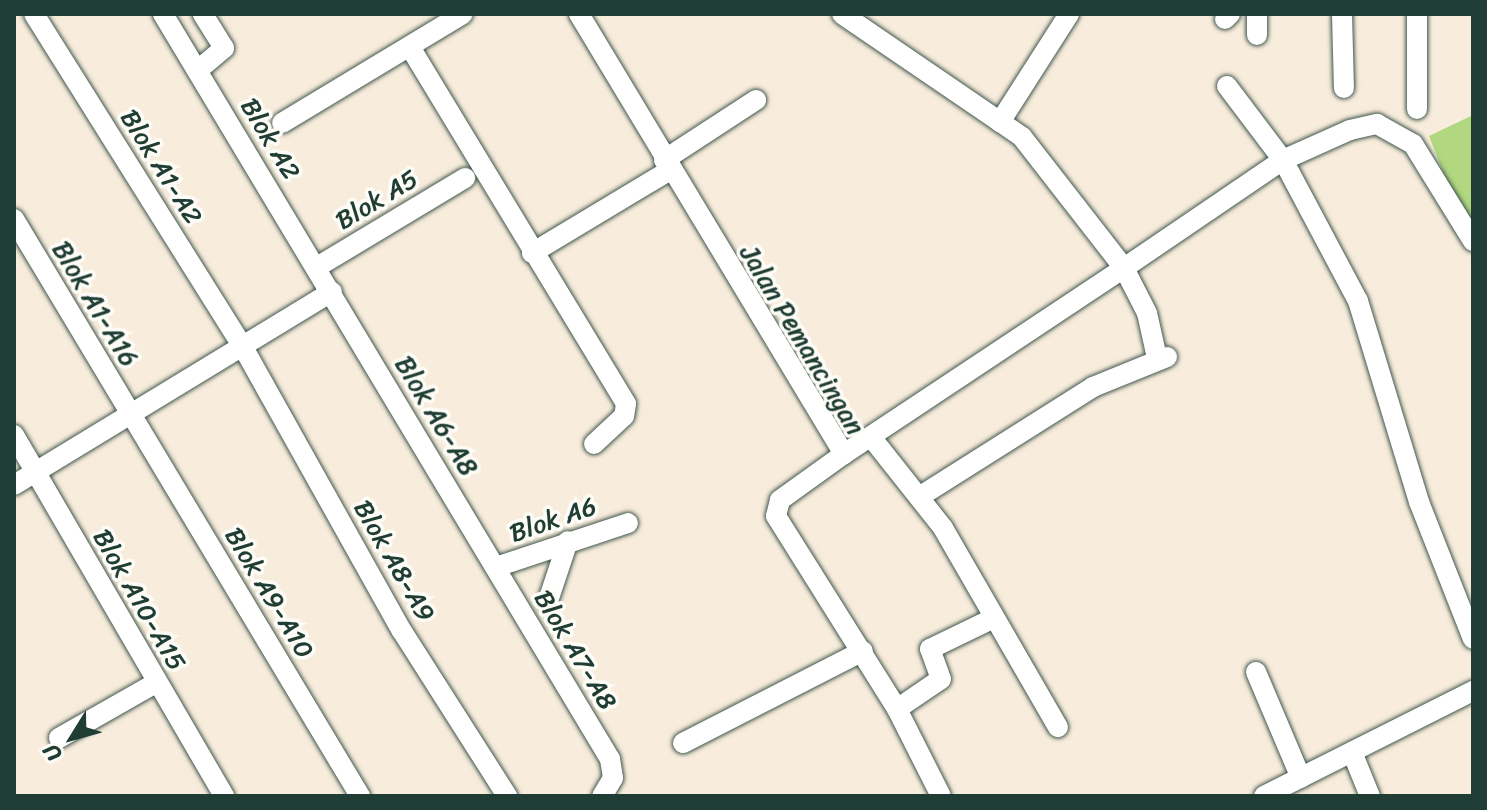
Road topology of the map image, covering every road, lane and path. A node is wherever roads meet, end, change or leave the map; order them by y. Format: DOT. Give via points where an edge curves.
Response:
graph roads {
  1 [pos="34,14"];
  2 [pos="163,14"];
  3 [pos="203,14"];
  4 [pos="463,14"];
  5 [pos="579,14"];
  6 [pos="842,14"];
  7 [pos="1069,14"];
  8 [pos="1342,14"];
  9 [pos="1417,14"];
  10 [pos="410,47"];
  11 [pos="198,70"];
  12 [pos="1227,86"];
  13 [pos="1344,88"];
  14 [pos="756,100"];
  15 [pos="1417,109"];
  16 [pos="1000,122"];
  17 [pos="282,123"];
  18 [pos="1283,160"];
  19 [pos="667,165"];
  20 [pos="465,178"];
  21 [pos="14,219"];
  22 [pos="1473,241"];
  23 [pos="532,253"];
  24 [pos="317,267"];
  25 [pos="1124,268"];
  26 [pos="332,292"];
  27 [pos="243,347"];
  28 [pos="132,416"];
  29 [pos="14,435"];
  30 [pos="871,437"];
  31 [pos="594,444"];
  32 [pos="844,454"];
  33 [pos="36,472"];
  34 [pos="14,485"];
  35 [pos="919,497"];
  36 [pos="628,523"];
  37 [pos="568,541"];
  38 [pos="496,567"];
  39 [pos="548,601"];
  40 [pos="994,618"];
  41 [pos="1473,639"];
  42 [pos="863,651"];
  43 [pos="1256,672"];
  44 [pos="156,683"];
  45 [pos="1473,691"];
  46 [pos="897,709"];
  47 [pos="1058,727"];
  48 [pos="59,738"];
  49 [pos="683,743"];
  50 [pos="1352,752"];
  51 [pos="202,759"];
  52 [pos="1301,778"];
  53 [pos="206,796"];
  54 [pos="224,796"];
  55 [pos="360,796"];
  56 [pos="507,796"];
  57 [pos="602,796"];
  58 [pos="941,796"];
  59 [pos="1264,796"];
  60 [pos="1370,796"];
  1 -- 27 [label="street, Blok A1-A2"];
  2 -- 11 [label="street, Blok A2"];
  3 -- 11 [label="street" via="224,48"];
  4 -- 10 [label="street"];
  5 -- 19 [label="street, Jalan Pemancingan"];
  6 -- 16 [label="street"];
  7 -- 16 [label="street"];
  8 -- 13 [label="street"];
  9 -- 15 [label="street"];
  10 -- 17 [label="street"];
  10 -- 23 [label="street"];
  11 -- 24 [label="street, Blok A2"];
  12 -- 18 [label="street"];
  14 -- 19 [label="street"];
  16 -- 25 [label="street" via="1052,170"];
  18 -- 22 [label="street" via="1362,126 1390,129 1437,174"];
  18 -- 25 [label="street"];
  18 -- 41 [label="street" via="1369,326 1419,502"];
  19 -- 23 [label="street"];
  19 -- 32 [label="street, Jalan Pemancingan"];
  20 -- 24 [label="street, Blok A5"];
  21 -- 28 [label="street, Blok A1-A16"];
  23 -- 31 [label="street" via="626,404 624,416"];
  24 -- 26 [label="street, Blok A2"];
  25 -- 30 [label="street"];
  25 -- 35 [label="street" via="1162,357 1093,387"];
  26 -- 27 [label="street"];
  26 -- 38 [label="street, Blok A6-A8"];
  27 -- 28 [label="street"];
  27 -- 56 [label="street, Blok A8-A9" via="402,631"];
  28 -- 33 [label="street"];
  28 -- 55 [label="street, Blok A9-A10"];
  29 -- 33 [label="street, Blok A10-A15"];
  30 -- 32 [label="street"];
  30 -- 35 [label="street"];
  32 -- 42 [label="street, Jalan Pemancingan" via="780,500 776,516"];
  33 -- 34 [label="street"];
  33 -- 44 [label="street, Blok A10-A15"];
  35 -- 40 [label="street"];
  36 -- 37 [label="street, Blok A6"];
  37 -- 38 [label="street, Blok A6"];
  37 -- 39 [label="street"];
  38 -- 57 [label="street, Blok A7-A8" via="610,759 613,778"];
  40 -- 46 [label="street" via="927,652 941,679"];
  40 -- 47 [label="street"];
  42 -- 46 [label="street, Jalan Pemancingan"];
  42 -- 49 [label="street"];
  43 -- 52 [label="street"];
  44 -- 48 [label="street"];
  44 -- 51 [label="street, Blok A10-A15"];
  45 -- 50 [label="street"];
  46 -- 58 [label="street, Jalan Pemancingan"];
  50 -- 52 [label="street"];
  50 -- 60 [label="street"];
  51 -- 53 [label="street"];
  51 -- 54 [label="street, Blok A10-A15"];
  52 -- 59 [label="street"];
}
